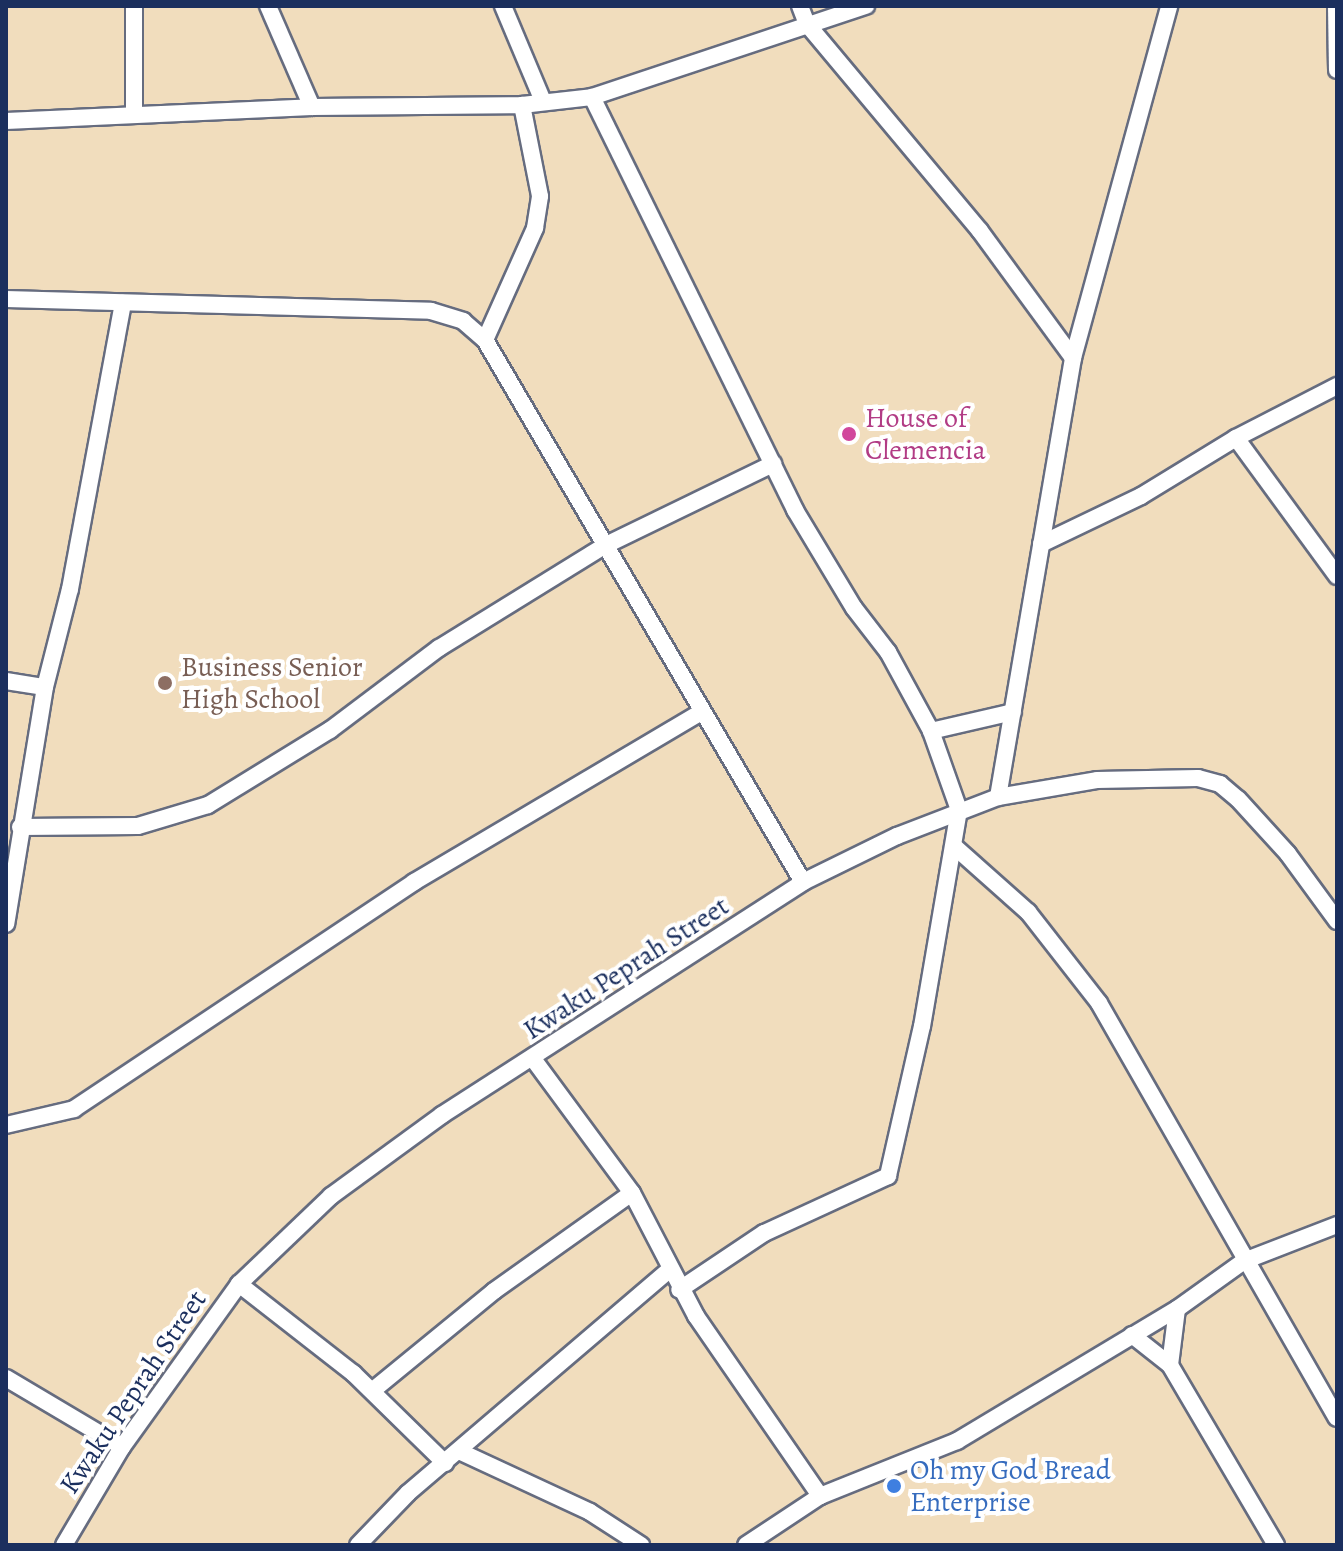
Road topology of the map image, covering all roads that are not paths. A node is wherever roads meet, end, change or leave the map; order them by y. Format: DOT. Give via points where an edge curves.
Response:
graph roads {
  1 [pos="134,6"];
  2 [pos="268,6"];
  3 [pos="503,6"];
  4 [pos="800,6"];
  5 [pos="866,6"];
  6 [pos="1169,6"];
  7 [pos="1336,6"];
  8 [pos="807,24"];
  9 [pos="1337,70"];
  10 [pos="592,97"];
  11 [pos="542,99"];
  12 [pos="522,105"];
  13 [pos="312,107"];
  14 [pos="134,115"];
  15 [pos="6,121"];
  16 [pos="6,299"];
  17 [pos="123,303"];
  18 [pos="485,340"];
  19 [pos="1073,358"];
  20 [pos="1337,386"];
  21 [pos="1236,438"];
  22 [pos="773,464"];
  23 [pos="1041,544"];
  24 [pos="606,545"];
  25 [pos="1337,576"];
  26 [pos="6,681"];
  27 [pos="45,687"];
  28 [pos="1013,712"];
  29 [pos="700,713"];
  30 [pos="931,731"];
  31 [pos="998,797"];
  32 [pos="959,810"];
  33 [pos="20,827"];
  34 [pos="955,847"];
  35 [pos="803,882"];
  36 [pos="1337,921"];
  37 [pos="6,924"];
  38 [pos="534,1060"];
  39 [pos="6,1125"];
  40 [pos="632,1193"];
  41 [pos="1337,1225"];
  42 [pos="1244,1261"];
  43 [pos="668,1271"];
  44 [pos="239,1284"];
  45 [pos="679,1290"];
  46 [pos="1177,1309"];
  47 [pos="1132,1335"];
  48 [pos="1170,1365"];
  49 [pos="6,1378"];
  50 [pos="372,1391"];
  51 [pos="1337,1418"];
  52 [pos="122,1447"];
  53 [pos="461,1452"];
  54 [pos="445,1463"];
  55 [pos="820,1496"];
  56 [pos="64,1545"];
  57 [pos="358,1545"];
  58 [pos="641,1545"];
  59 [pos="746,1545"];
  60 [pos="1276,1545"];
  1 -- 14 [label="street"];
  2 -- 13 [label="street"];
  3 -- 11 [label="street"];
  4 -- 8 [label="street"];
  5 -- 8 [label="street"];
  6 -- 19 [label="street"];
  7 -- 9 [label="street"];
  8 -- 10 [label="street"];
  8 -- 19 [label="street" via="980,231"];
  10 -- 11 [label="street"];
  10 -- 22 [label="street"];
  11 -- 12 [label="street"];
  12 -- 13 [label="street"];
  12 -- 18 [label="street" via="540,196 535,228"];
  13 -- 14 [label="street"];
  14 -- 15 [label="street"];
  16 -- 17 [label="street"];
  17 -- 18 [label="street" via="431,311 451,314"];
  17 -- 27 [label="street" via="70,589"];
  18 -- 24 [label="street"];
  19 -- 23 [label="street"];
  20 -- 21 [label="street"];
  21 -- 23 [label="street" via="1141,496"];
  21 -- 25 [label="street"];
  22 -- 24 [label="street"];
  22 -- 30 [label="street" via="795,510 854,608 888,652"];
  23 -- 28 [label="street"];
  24 -- 29 [label="street"];
  24 -- 33 [label="street" via="439,648 330,730 208,805 138,826"];
  26 -- 27 [label="street"];
  27 -- 33 [label="street"];
  28 -- 30 [label="street"];
  28 -- 31 [label="street"];
  29 -- 35 [label="street"];
  29 -- 39 [label="street" via="414,882 74,1109"];
  30 -- 32 [label="street"];
  31 -- 32 [label="street, Kwaku Peprah Street"];
  31 -- 36 [label="street, Kwaku Peprah Street" via="1097,780 1198,778 1220,784 1288,854"];
  32 -- 34 [label="street"];
  32 -- 35 [label="street, Kwaku Peprah Street"];
  33 -- 37 [label="street"];
  34 -- 42 [label="street" via="1028,912 1099,1003"];
  34 -- 45 [label="street" via="905,1117 888,1176 764,1233"];
  35 -- 38 [label="street, Kwaku Peprah Street"];
  38 -- 40 [label="street"];
  38 -- 44 [label="street, Kwaku Peprah Street" via="442,1115 331,1196"];
  40 -- 43 [label="street"];
  40 -- 50 [label="street" via="494,1291"];
  41 -- 42 [label="street"];
  42 -- 46 [label="street"];
  42 -- 51 [label="street"];
  43 -- 45 [label="street"];
  43 -- 53 [label="street"];
  44 -- 50 [label="street"];
  44 -- 52 [label="street, Kwaku Peprah Street"];
  45 -- 55 [label="street"];
  46 -- 47 [label="street"];
  46 -- 48 [label="street"];
  47 -- 48 [label="street"];
  47 -- 55 [label="street" via="957,1441"];
  48 -- 60 [label="street"];
  49 -- 52 [label="street"];
  50 -- 54 [label="street"];
  52 -- 56 [label="street, Kwaku Peprah Street"];
  53 -- 54 [label="street"];
  53 -- 58 [label="street" via="590,1512"];
  54 -- 57 [label="street"];
  55 -- 59 [label="street"];
}
